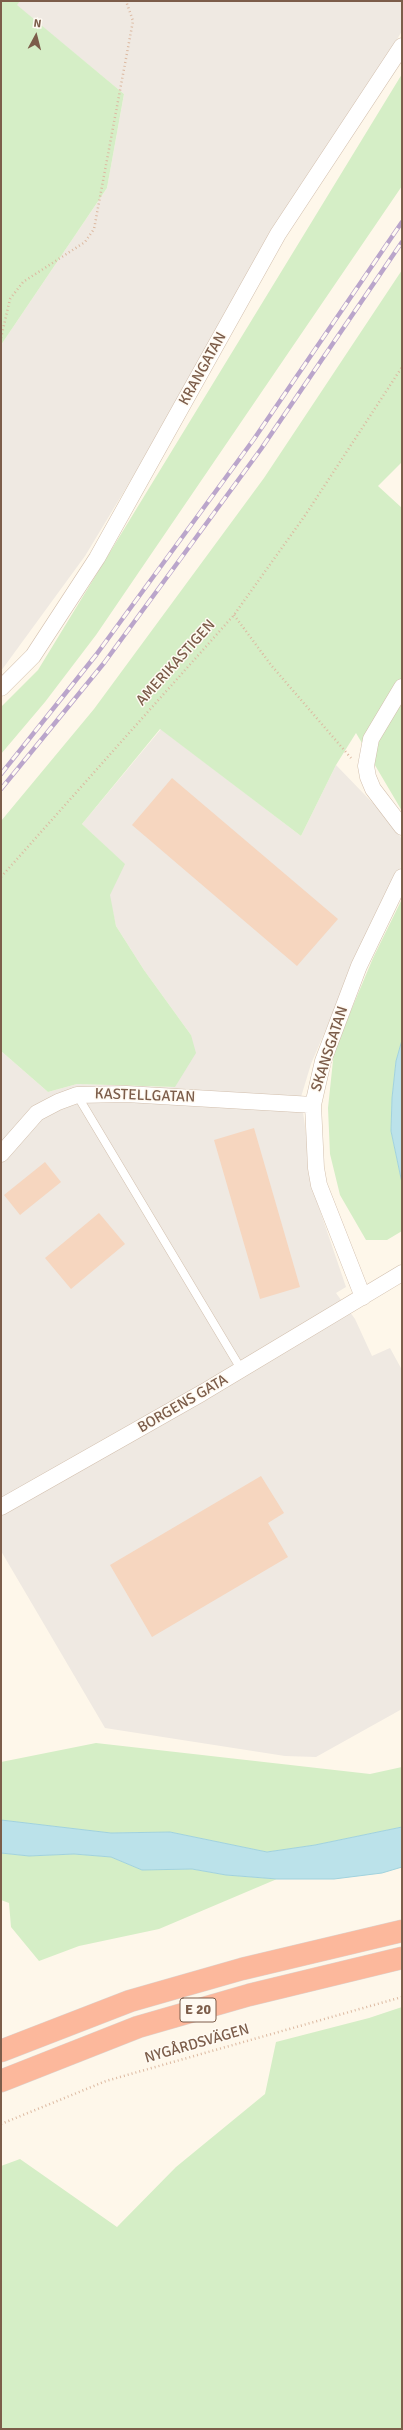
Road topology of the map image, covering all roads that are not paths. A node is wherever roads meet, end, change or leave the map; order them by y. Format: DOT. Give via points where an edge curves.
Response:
graph roads {
  1 [pos="402,46"];
  2 [pos="402,687"];
  3 [pos="1,688"];
  4 [pos="402,827"];
  5 [pos="402,877"];
  6 [pos="77,1095"];
  7 [pos="312,1105"];
  8 [pos="1,1154"];
  9 [pos="402,1273"];
  10 [pos="363,1297"];
  11 [pos="241,1369"];
  12 [pos="1,1508"];
  13 [pos="402,1931"];
  14 [pos="402,1958"];
  15 [pos="1,2051"];
  16 [pos="1,2081"];
  1 -- 3 [label="street, KRANGATAN" via="278,234 97,558 33,656"];
  2 -- 4 [label="street" via="371,739 366,766 373,789"];
  5 -- 7 [label="street, SKANSGATAN" via="359,966 323,1061"];
  6 -- 7 [label="street, KASTELLGATAN" via="126,1094"];
  6 -- 8 [label="street, KASTELLGATAN" via="37,1113"];
  6 -- 11 [label="lane"];
  7 -- 10 [label="street, SKANSGATAN" via="319,1185"];
  9 -- 10 [label="street, BORGENS GATA"];
  10 -- 11 [label="street, BORGENS GATA"];
  11 -- 12 [label="street, BORGENS GATA"];
  13 -- 15 [label="highway, E 20" via="242,1969 130,2000"];
  14 -- 16 [label="highway, E 20" via="249,1995 138,2027"];
}
